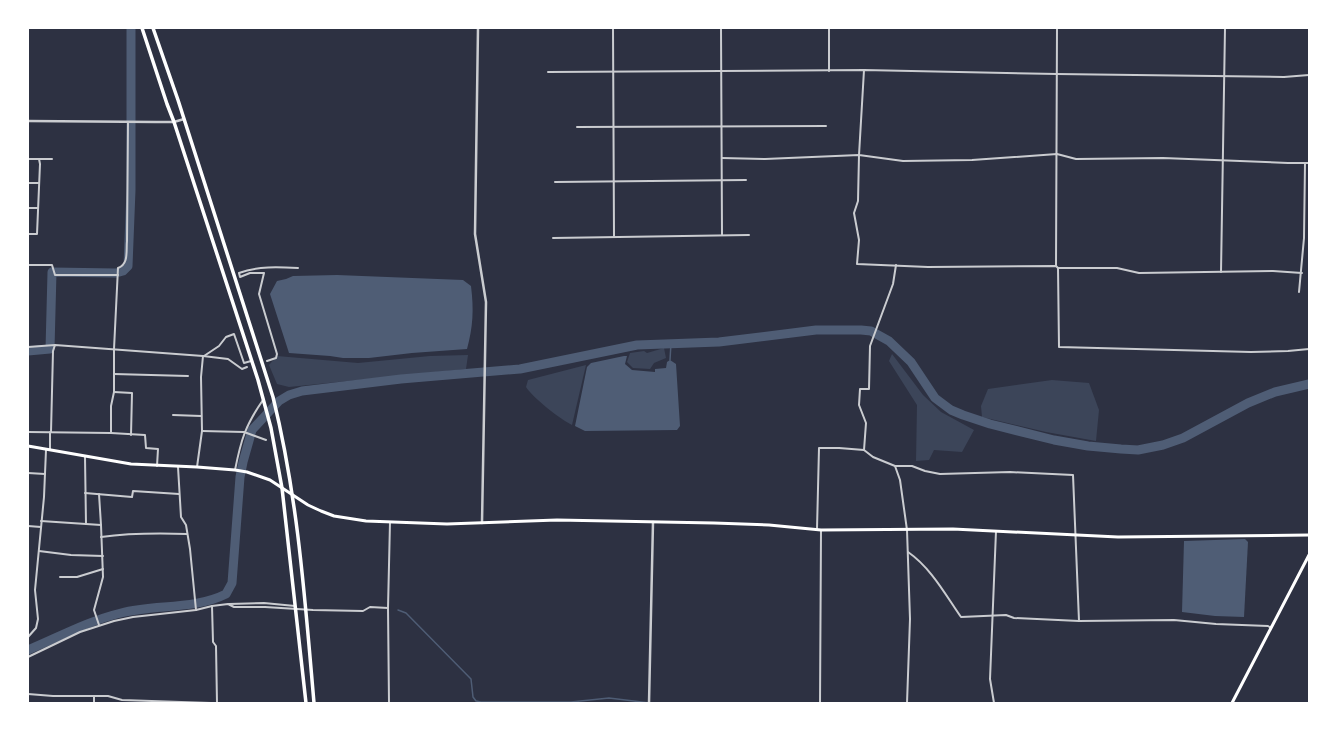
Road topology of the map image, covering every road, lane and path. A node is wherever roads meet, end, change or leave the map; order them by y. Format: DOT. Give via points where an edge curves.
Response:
graph roads {
  1 [pos="142,28"];
  2 [pos="154,28"];
  3 [pos="478,28"];
  4 [pos="613,28"];
  5 [pos="721,28"];
  6 [pos="828,28"];
  7 [pos="1057,28"];
  8 [pos="1225,28"];
  9 [pos="864,70"];
  10 [pos="721,71"];
  11 [pos="829,71"];
  12 [pos="548,72"];
  13 [pos="613,72"];
  14 [pos="1057,74"];
  15 [pos="1309,75"];
  16 [pos="1225,76"];
  17 [pos="184,120"];
  18 [pos="28,121"];
  19 [pos="128,122"];
  20 [pos="174,122"];
  21 [pos="613,126"];
  22 [pos="722,126"];
  23 [pos="826,126"];
  24 [pos="577,127"];
  25 [pos="1057,154"];
  26 [pos="859,155"];
  27 [pos="722,158"];
  28 [pos="28,159"];
  29 [pos="39,159"];
  30 [pos="52,159"];
  31 [pos="1223,160"];
  32 [pos="1305,163"];
  33 [pos="1309,163"];
  34 [pos="722,180"];
  35 [pos="746,180"];
  36 [pos="614,181"];
  37 [pos="555,182"];
  38 [pos="28,183"];
  39 [pos="39,183"];
  40 [pos="28,208"];
  41 [pos="38,208"];
  42 [pos="28,234"];
  43 [pos="722,235"];
  44 [pos="749,235"];
  45 [pos="614,236"];
  46 [pos="553,238"];
  47 [pos="896,265"];
  48 [pos="28,266"];
  49 [pos="1057,267"];
  50 [pos="298,268"];
  51 [pos="1221,272"];
  52 [pos="1302,273"];
  53 [pos="118,275"];
  54 [pos="1299,292"];
  55 [pos="56,345"];
  56 [pos="28,347"];
  57 [pos="114,349"];
  58 [pos="1309,349"];
  59 [pos="203,356"];
  60 [pos="251,361"];
  61 [pos="267,361"];
  62 [pos="247,367"];
  63 [pos="114,374"];
  64 [pos="188,376"];
  65 [pos="114,392"];
  66 [pos="264,403"];
  67 [pos="173,415"];
  68 [pos="201,416"];
  69 [pos="202,431"];
  70 [pos="28,432"];
  71 [pos="50,432"];
  72 [pos="244,432"];
  73 [pos="111,433"];
  74 [pos="131,434"];
  75 [pos="266,440"];
  76 [pos="28,446"];
  77 [pos="46,450"];
  78 [pos="864,450"];
  79 [pos="50,451"];
  80 [pos="85,457"];
  81 [pos="157,466"];
  82 [pos="895,466"];
  83 [pos="178,467"];
  84 [pos="197,467"];
  85 [pos="235,470"];
  86 [pos="28,473"];
  87 [pos="45,474"];
  88 [pos="282,488"];
  89 [pos="85,493"];
  90 [pos="100,494"];
  91 [pos="179,494"];
  92 [pos="293,495"];
  93 [pos="41,521"];
  94 [pos="390,522"];
  95 [pos="653,522"];
  96 [pos="482,523"];
  97 [pos="86,524"];
  98 [pos="101,525"];
  99 [pos="28,526"];
  100 [pos="41,526"];
  101 [pos="817,530"];
  102 [pos="821,530"];
  103 [pos="907,530"];
  104 [pos="996,531"];
  105 [pos="187,534"];
  106 [pos="1076,535"];
  107 [pos="1309,535"];
  108 [pos="101,537"];
  109 [pos="39,551"];
  110 [pos="908,552"];
  111 [pos="1309,555"];
  112 [pos="103,556"];
  113 [pos="103,568"];
  114 [pos="60,577"];
  115 [pos="228,604"];
  116 [pos="212,606"];
  117 [pos="296,606"];
  118 [pos="388,608"];
  119 [pos="196,609"];
  120 [pos="993,615"];
  121 [pos="1079,621"];
  122 [pos="99,625"];
  123 [pos="1271,628"];
  124 [pos="28,637"];
  125 [pos="28,657"];
  126 [pos="28,694"];
  127 [pos="94,697"];
  128 [pos="649,701"];
  129 [pos="122,702"];
  130 [pos="152,702"];
  131 [pos="183,702"];
  132 [pos="94,703"];
  133 [pos="211,703"];
  134 [pos="216,703"];
  135 [pos="306,703"];
  136 [pos="314,703"];
  137 [pos="389,703"];
  138 [pos="820,703"];
  139 [pos="907,703"];
  140 [pos="994,703"];
  141 [pos="1232,703"];
  1 -- 20 [label="highway"];
  2 -- 17 [label="highway"];
  3 -- 96 [label="street" via="475,234 486,302"];
  4 -- 13 [label="street"];
  5 -- 10 [label="street"];
  6 -- 11 [label="street"];
  7 -- 14 [label="street"];
  8 -- 16 [label="street"];
  9 -- 11 [label="street"];
  9 -- 14 [label="street"];
  9 -- 26 [label="street"];
  10 -- 11 [label="street"];
  10 -- 13 [label="street"];
  10 -- 22 [label="street"];
  12 -- 13 [label="street"];
  13 -- 21 [label="street"];
  14 -- 16 [label="street"];
  14 -- 25 [label="street"];
  15 -- 16 [label="street"];
  16 -- 31 [label="street"];
  17 -- 20 [label="street"];
  17 -- 92 [label="highway" via="273,398"];
  18 -- 19 [label="street"];
  19 -- 20 [label="street"];
  19 -- 53 [label="street" via="126,261 118,268"];
  20 -- 60 [label="highway"];
  21 -- 22 [label="street"];
  21 -- 24 [label="street"];
  21 -- 36 [label="street"];
  22 -- 23 [label="street"];
  22 -- 27 [label="street"];
  25 -- 26 [label="street" via="972,160 903,161"];
  25 -- 31 [label="street" via="1076,159"];
  25 -- 49 [label="street"];
  26 -- 27 [label="street"];
  26 -- 47 [label="street" via="858,201 854,213 859,240 857,264"];
  27 -- 34 [label="street"];
  28 -- 29 [label="street"];
  29 -- 30 [label="street"];
  29 -- 39 [label="street"];
  31 -- 32 [label="street"];
  31 -- 51 [label="street"];
  32 -- 33 [label="street"];
  32 -- 52 [label="street"];
  34 -- 35 [label="street"];
  34 -- 36 [label="street"];
  34 -- 43 [label="street"];
  36 -- 37 [label="street"];
  36 -- 45 [label="street"];
  38 -- 39 [label="street"];
  39 -- 41 [label="street"];
  40 -- 41 [label="street"];
  41 -- 42 [label="street" via="37,234"];
  43 -- 44 [label="street"];
  43 -- 45 [label="street"];
  45 -- 46 [label="street"];
  47 -- 49 [label="street"];
  47 -- 78 [label="street" via="893,284 870,346 869,389 860,389 859,405 866,423"];
  48 -- 53 [label="street" via="52,265 55,275"];
  49 -- 51 [label="street" via="1117,268 1139,273"];
  49 -- 58 [label="street" via="1059,347 1251,352"];
  50 -- 61 [label="street" via="251,269 239,273 240,277 250,273 264,273 258,294 277,354 276,358"];
  51 -- 52 [label="street"];
  52 -- 54 [label="street"];
  53 -- 57 [label="street"];
  55 -- 56 [label="street"];
  55 -- 57 [label="street"];
  55 -- 71 [label="street" via="53,351"];
  57 -- 59 [label="street"];
  57 -- 63 [label="street"];
  59 -- 60 [label="street" via="219,346 226,337 234,334 244,363"];
  59 -- 62 [label="street" via="228,360 242,368"];
  59 -- 68 [label="street"];
  60 -- 66 [label="highway"];
  63 -- 64 [label="street"];
  63 -- 65 [label="street"];
  65 -- 73 [label="street"];
  65 -- 74 [label="street" via="132,393"];
  66 -- 72 [label="street"];
  66 -- 88 [label="highway"];
  67 -- 68 [label="street"];
  68 -- 69 [label="street"];
  69 -- 72 [label="street"];
  69 -- 84 [label="street"];
  70 -- 71 [label="street"];
  71 -- 73 [label="street"];
  71 -- 79 [label="street"];
  72 -- 75 [label="street"];
  72 -- 85 [label="street"];
  73 -- 74 [label="street"];
  74 -- 81 [label="street" via="145,435 146,448 158,450"];
  76 -- 77 [label="main road"];
  77 -- 79 [label="main road"];
  77 -- 87 [label="street"];
  78 -- 82 [label="street" via="873,457"];
  78 -- 101 [label="street" via="819,448"];
  79 -- 80 [label="main road"];
  80 -- 81 [label="main road"];
  80 -- 89 [label="street"];
  81 -- 83 [label="main road"];
  82 -- 103 [label="street" via="900,480"];
  82 -- 106 [label="street" via="912,466 940,474 1010,472 1073,475"];
  83 -- 84 [label="main road"];
  83 -- 91 [label="street"];
  84 -- 85 [label="main road"];
  85 -- 88 [label="main road" via="270,480"];
  86 -- 87 [label="street"];
  87 -- 93 [label="street"];
  88 -- 92 [label="main road"];
  88 -- 117 [label="highway"];
  89 -- 90 [label="street"];
  89 -- 97 [label="street"];
  90 -- 91 [label="street" via="132,497 133,491"];
  90 -- 98 [label="street"];
  91 -- 105 [label="street" via="181,517 186,525"];
  92 -- 94 [label="main road" via="308,505 334,516"];
  92 -- 136 [label="highway"];
  93 -- 97 [label="street"];
  93 -- 100 [label="street"];
  94 -- 96 [label="main road"];
  94 -- 118 [label="street"];
  95 -- 96 [label="main road" via="557,520"];
  95 -- 101 [label="main road" via="769,525"];
  95 -- 128 [label="street"];
  97 -- 98 [label="street"];
  98 -- 108 [label="street"];
  99 -- 100 [label="street"];
  100 -- 109 [label="street"];
  101 -- 102 [label="main road"];
  102 -- 103 [label="main road"];
  102 -- 138 [label="street"];
  103 -- 104 [label="main road"];
  103 -- 110 [label="street"];
  104 -- 106 [label="main road"];
  104 -- 120 [label="street"];
  105 -- 108 [label="street" via="155,533"];
  105 -- 119 [label="street"];
  106 -- 107 [label="main road"];
  106 -- 121 [label="street"];
  108 -- 112 [label="street"];
  109 -- 112 [label="street"];
  109 -- 124 [label="street" via="35,590 38,619 36,628"];
  110 -- 120 [label="street" via="927,568 960,617"];
  110 -- 139 [label="street" via="910,619"];
  111 -- 123 [label="main road"];
  112 -- 113 [label="street"];
  113 -- 114 [label="street" via="77,577"];
  113 -- 122 [label="street" via="104,577 94,610"];
  115 -- 116 [label="street"];
  115 -- 117 [label="street" via="264,603"];
  115 -- 118 [label="street" via="234,607 314,610 363,611 370,607"];
  116 -- 119 [label="street"];
  116 -- 134 [label="street" via="213,642 216,646"];
  117 -- 135 [label="highway"];
  118 -- 137 [label="street"];
  119 -- 122 [label="street" via="114,620"];
  120 -- 121 [label="street"];
  120 -- 140 [label="street" via="990,679"];
  121 -- 123 [label="street" via="1174,620"];
  122 -- 125 [label="street"];
  123 -- 141 [label="main road"];
  126 -- 127 [label="street"];
  127 -- 129 [label="street" via="108,696"];
  127 -- 132 [label="street"];
  129 -- 130 [label="street"];
  130 -- 131 [label="street"];
  131 -- 133 [label="street"];
}
